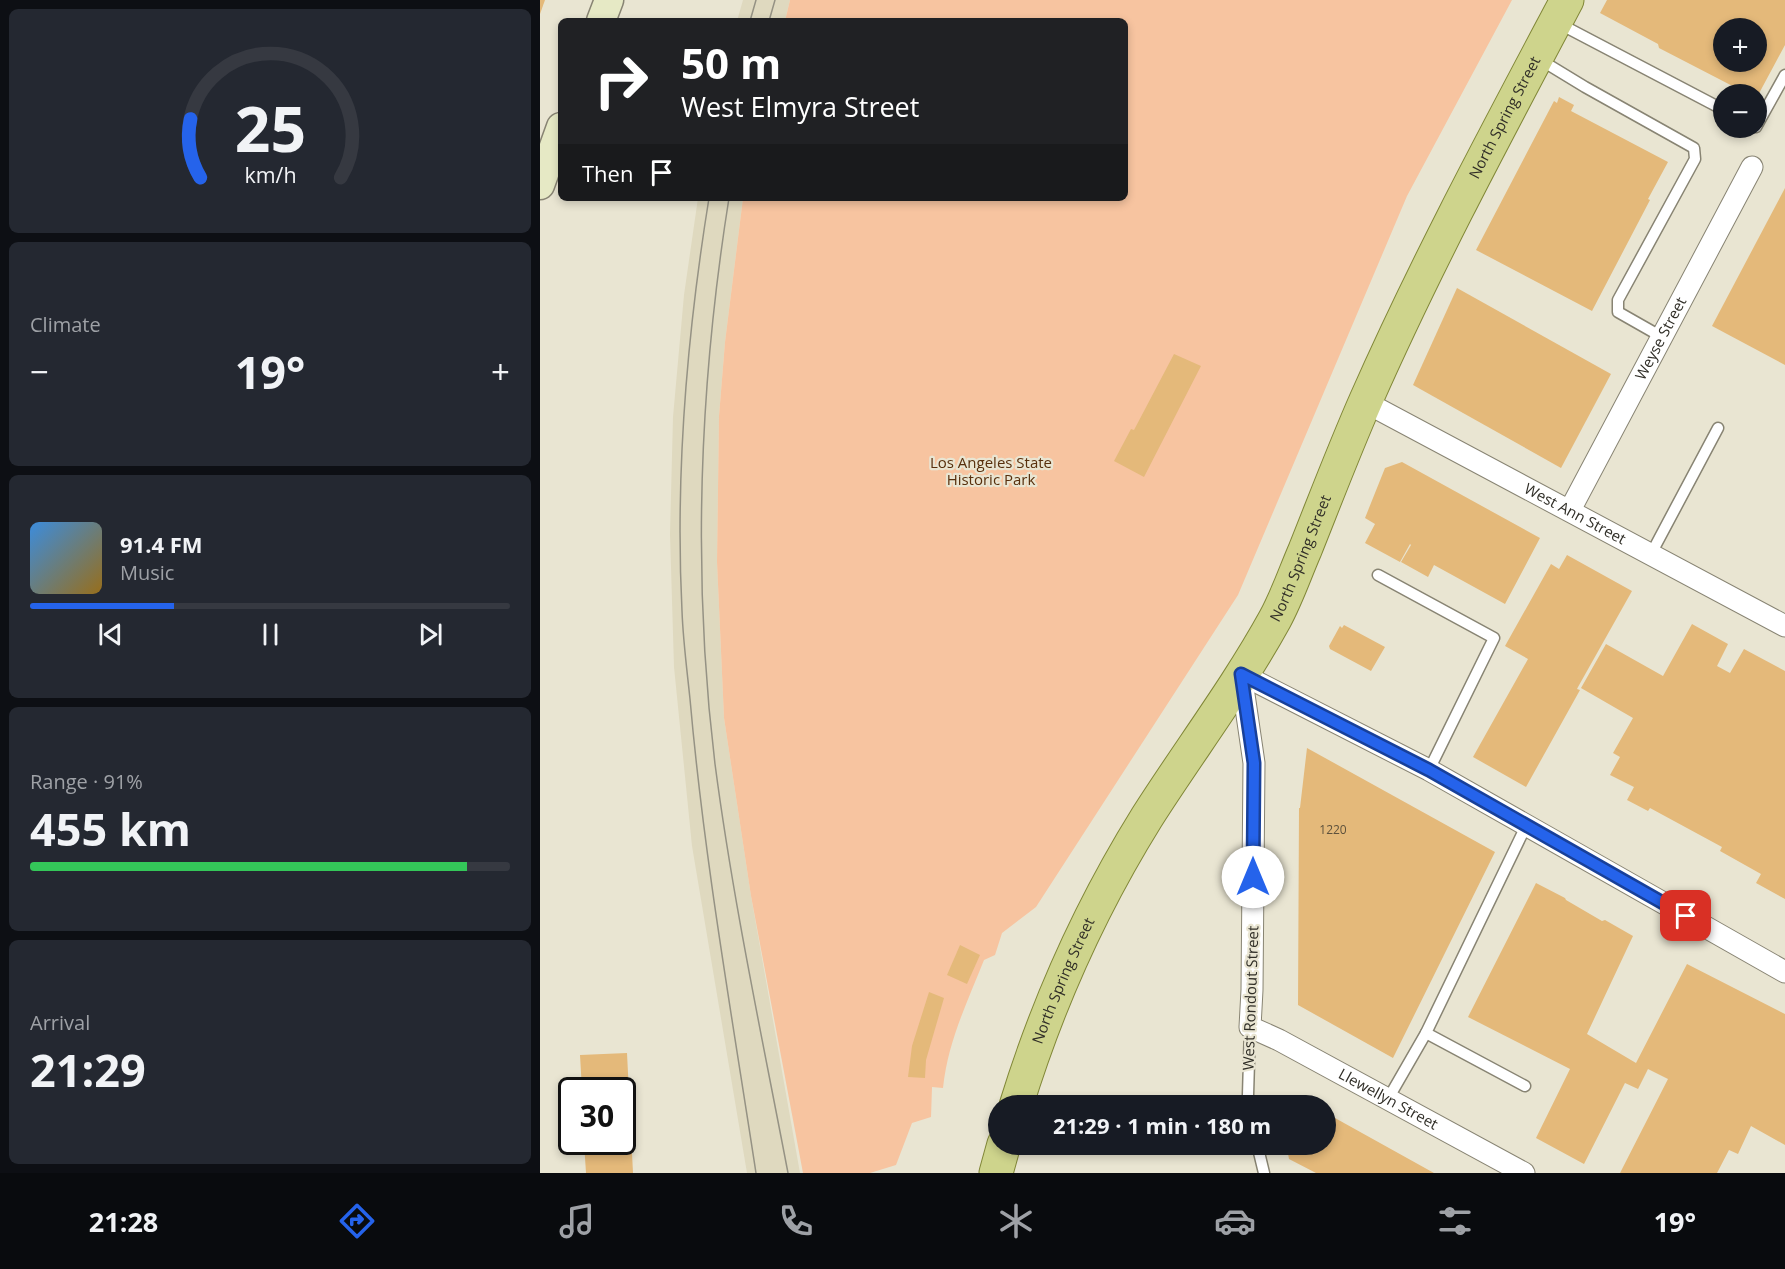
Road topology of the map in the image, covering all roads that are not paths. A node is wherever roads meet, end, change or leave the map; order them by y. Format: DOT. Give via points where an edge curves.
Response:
graph roads {
  1 [pos="609,0"];
  2 [pos="1561,11"];
  3 [pos="602,18"];
  4 [pos="1536,57"];
  5 [pos="1785,75"];
  6 [pos="1713,103"];
  7 [pos="1767,107"];
  8 [pos="558,135"];
  9 [pos="1752,167"];
  10 [pos="540,184"];
  11 [pos="1662,337"];
  12 [pos="1365,402"];
  13 [pos="1718,428"];
  14 [pos="1570,510"];
  15 [pos="1652,554"];
  16 [pos="1378,574"];
  17 [pos="1785,626"];
  18 [pos="1241,674"];
  19 [pos="1429,770"];
  20 [pos="1526,826"];
  21 [pos="1785,972"];
  22 [pos="1250,1026"];
  23 [pos="1426,1033"];
  24 [pos="1525,1086"];
  25 [pos="1020,1095"];
  26 [pos="1248,1095"];
  27 [pos="1388,1099"];
  28 [pos="1001,1155"];
  29 [pos="1260,1155"];
  30 [pos="996,1173"];
  31 [pos="1264,1173"];
  32 [pos="1524,1173"];
  1 -- 3 [label="main road"];
  2 -- 4 [label="main road, North Spring Street"];
  2 -- 6 [label="lane"];
  4 -- 11 [label="lane" via="1694,148 1695,159 1618,300 1618,312"];
  4 -- 12 [label="main road, North Spring Street" via="1467,188"];
  5 -- 7 [label="lane"];
  8 -- 10 [label="main road"];
  9 -- 11 [label="street, Weyse Street"];
  11 -- 14 [label="street, Weyse Street"];
  12 -- 14 [label="street, West Ann Street"];
  12 -- 18 [label="main road, North Spring Street" via="1276,617"];
  13 -- 15 [label="lane"];
  14 -- 15 [label="street, West Ann Street"];
  15 -- 17 [label="street, West Ann Street"];
  16 -- 19 [label="lane" via="1494,638"];
  18 -- 19 [label="street"];
  18 -- 22 [label="street, West Rondout Street" via="1254,763"];
  18 -- 25 [label="main road, North Spring Street" via="1109,883 1073,954"];
  19 -- 20 [label="street"];
  20 -- 21 [label="street"];
  20 -- 23 [label="lane"];
  22 -- 26 [label="lane, West Rondout Street"];
  22 -- 27 [label="street, Llewellyn Street"];
  23 -- 24 [label="lane"];
  23 -- 27 [label="lane"];
  27 -- 32 [label="street, Llewellyn Street"];
  28 -- 30 [label="main road"];
  29 -- 31 [label="lane"];
}
